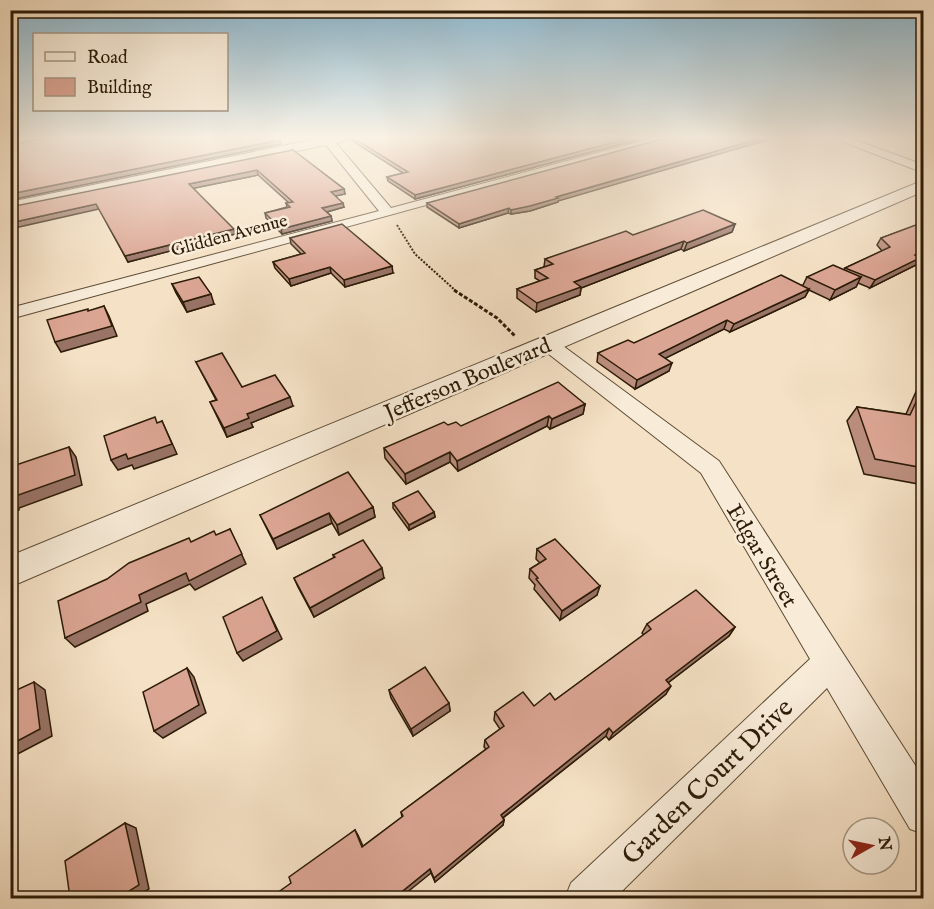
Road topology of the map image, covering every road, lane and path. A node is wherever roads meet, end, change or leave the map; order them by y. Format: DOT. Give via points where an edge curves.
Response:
graph roads {
  1 [pos="133,180"];
  2 [pos="361,180"];
  3 [pos="518,180"];
  4 [pos="924,185"];
  5 [pos="10,206"];
  6 [pos="391,217"];
  7 [pos="10,314"];
  8 [pos="533,343"];
  9 [pos="10,573"];
  10 [pos="829,663"];
  11 [pos="924,815"];
  12 [pos="586,898"];
  1 -- 5 [label="street"];
  2 -- 6 [label="street"];
  3 -- 6 [label="street, Glidden Avenue"];
  4 -- 8 [label="street, Jefferson Boulevard"];
  6 -- 7 [label="street, Glidden Avenue"];
  6 -- 8 [label="path" via="415,254 461,296"];
  8 -- 9 [label="street, Jefferson Boulevard"];
  8 -- 10 [label="street, Edgar Street" via="710,467"];
  10 -- 11 [label="street, Edgar Street"];
  10 -- 12 [label="street, Garden Court Drive"];
}
